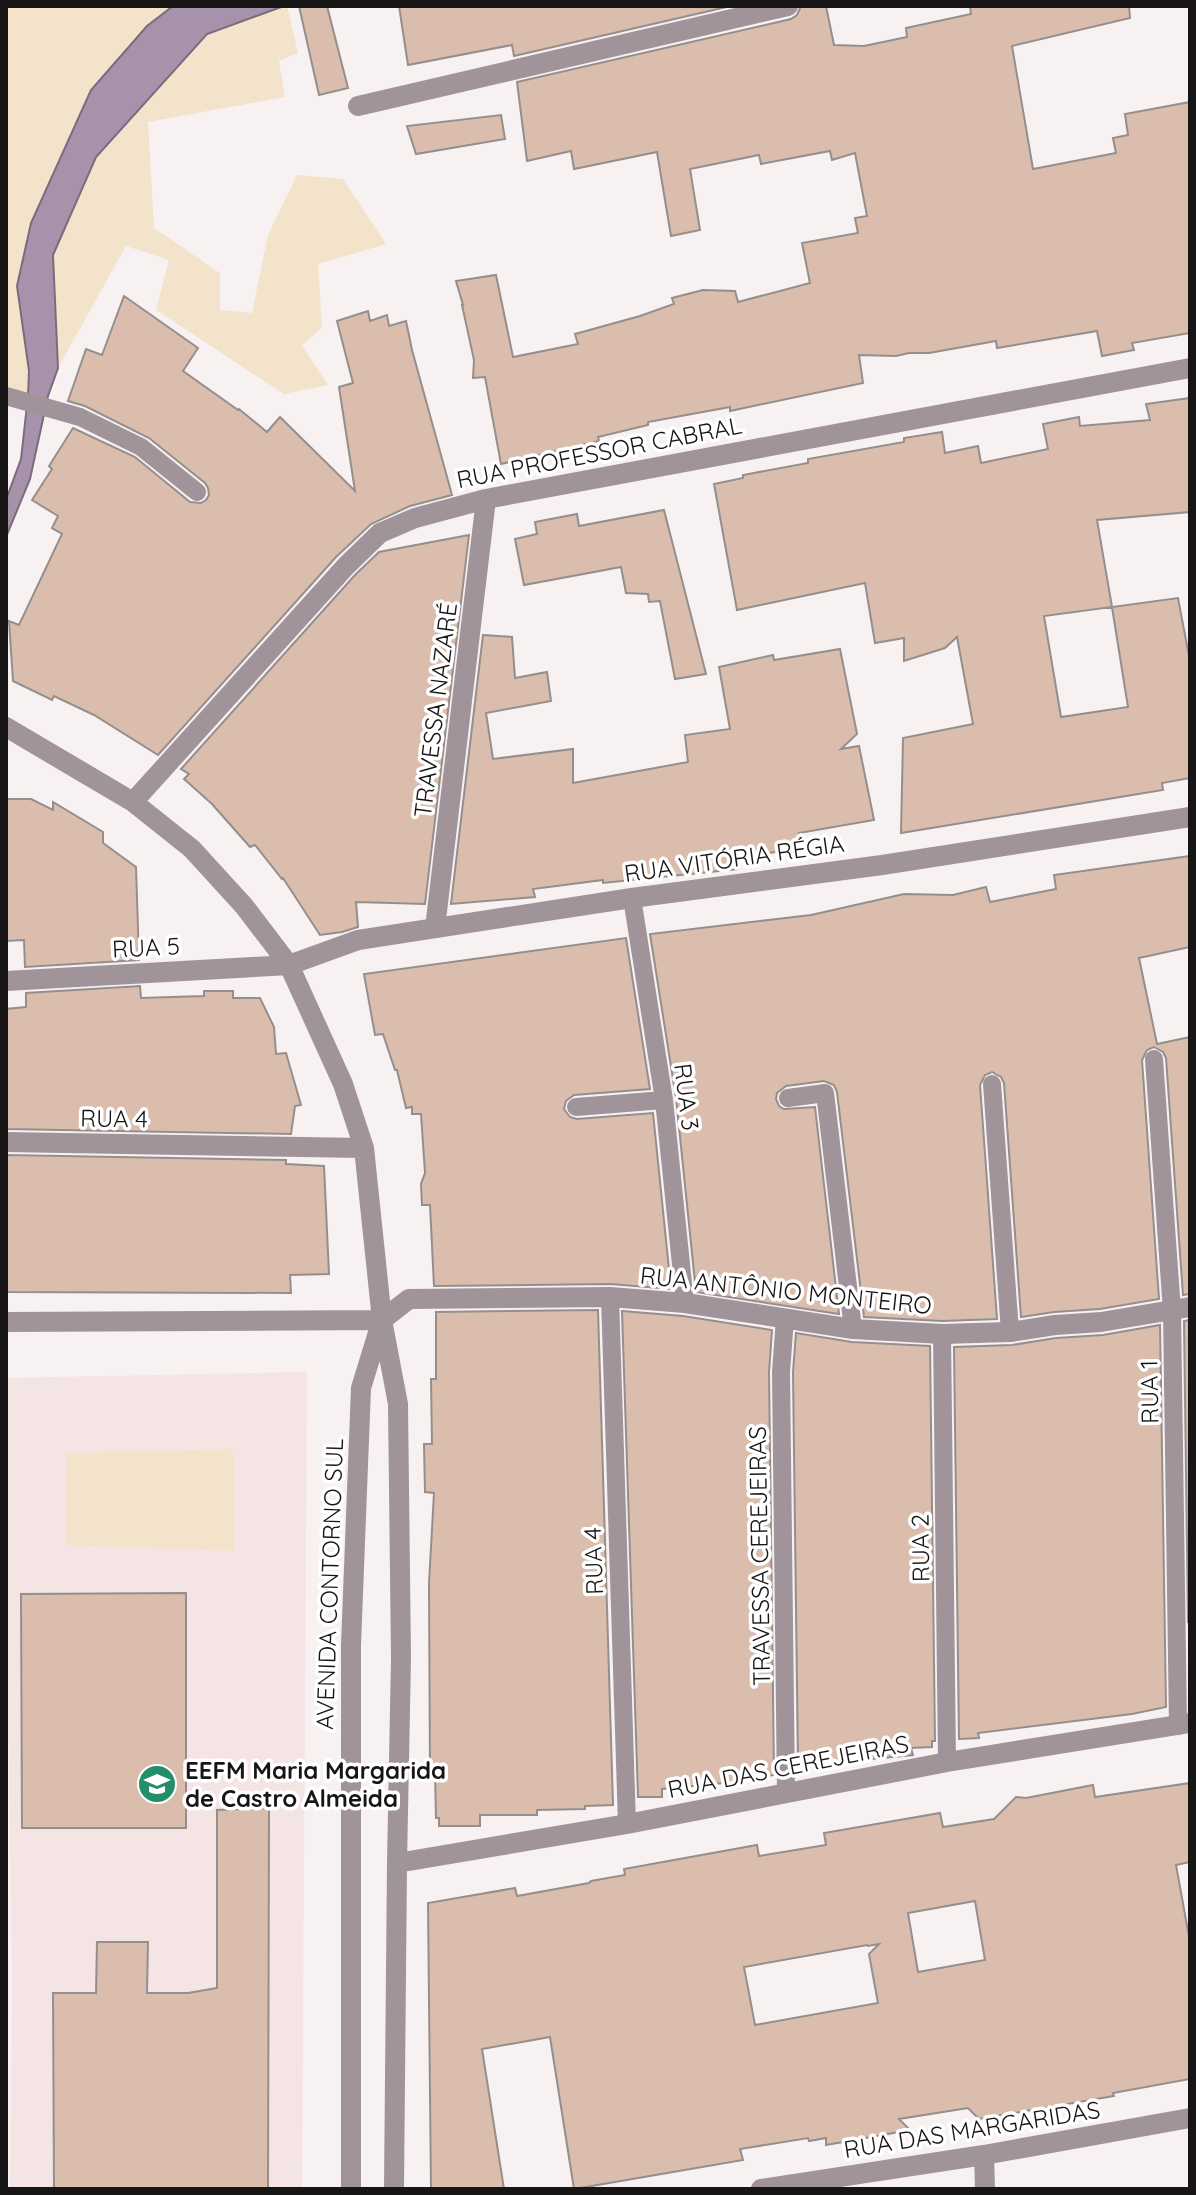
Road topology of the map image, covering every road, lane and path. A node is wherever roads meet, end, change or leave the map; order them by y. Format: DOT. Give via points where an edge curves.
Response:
graph roads {
  1 [pos="788,6"];
  2 [pos="358,106"];
  3 [pos="1190,368"];
  4 [pos="6,396"];
  5 [pos="197,492"];
  6 [pos="486,499"];
  7 [pos="6,727"];
  8 [pos="133,802"];
  9 [pos="1190,817"];
  10 [pos="632,898"];
  11 [pos="435,928"];
  12 [pos="289,965"];
  13 [pos="6,981"];
  14 [pos="1154,1059"];
  15 [pos="992,1084"];
  16 [pos="788,1098"];
  17 [pos="664,1100"];
  18 [pos="576,1107"];
  19 [pos="6,1142"];
  20 [pos="364,1148"];
  21 [pos="610,1297"];
  22 [pos="685,1303"];
  23 [pos="1181,1309"];
  24 [pos="785,1318"];
  25 [pos="382,1320"];
  26 [pos="6,1322"];
  27 [pos="853,1329"];
  28 [pos="1010,1332"];
  29 [pos="942,1334"];
  30 [pos="1184,1724"];
  31 [pos="947,1762"];
  32 [pos="786,1793"];
  33 [pos="627,1824"];
  34 [pos="397,1863"];
  35 [pos="1190,2118"];
  36 [pos="984,2155"];
  37 [pos="351,2189"];
  38 [pos="394,2189"];
  39 [pos="761,2189"];
  40 [pos="985,2189"];
  1 -- 2 [label="street"];
  3 -- 6 [label="street, RUA PROFESSOR CABRAL"];
  4 -- 5 [label="lane" via="80,417 141,447"];
  6 -- 8 [label="street, RUA PROFESSOR CABRAL" via="380,533"];
  6 -- 11 [label="street, TRAVESSA NAZARÉ"];
  7 -- 8 [label="street, AVENIDA CONTORNO SUL"];
  8 -- 12 [label="street, AVENIDA CONTORNO SUL" via="192,849"];
  9 -- 10 [label="street, RUA VITÓRIA RÉGIA"];
  10 -- 11 [label="street, RUA VITÓRIA RÉGIA"];
  10 -- 17 [label="lane, RUA 3"];
  11 -- 12 [label="street, RUA VITÓRIA RÉGIA" via="358,940"];
  12 -- 13 [label="street, RUA 5"];
  12 -- 20 [label="street, AVENIDA CONTORNO SUL" via="343,1084"];
  14 -- 23 [label="lane, RUA 1"];
  15 -- 28 [label="lane"];
  16 -- 27 [label="lane" via="825,1093"];
  17 -- 18 [label="lane"];
  17 -- 22 [label="lane, RUA 3"];
  19 -- 20 [label="street, RUA 4"];
  20 -- 25 [label="street, AVENIDA CONTORNO SUL"];
  21 -- 22 [label="street, RUA ANTÔNIO MONTEIRO"];
  21 -- 25 [label="street, RUA ANTÔNIO MONTEIRO" via="409,1299"];
  21 -- 33 [label="lane, RUA 4"];
  22 -- 24 [label="street, RUA ANTÔNIO MONTEIRO"];
  23 -- 28 [label="street, RUA ANTÔNIO MONTEIRO"];
  23 -- 30 [label="lane, RUA 1"];
  24 -- 27 [label="street, RUA ANTÔNIO MONTEIRO"];
  24 -- 32 [label="lane, TRAVESSA CEREJEIRAS" via="781,1372"];
  25 -- 26 [label="street"];
  25 -- 34 [label="street, AVENIDA CONTORNO SUL" via="398,1404"];
  25 -- 37 [label="street, AVENIDA CONTORNO SUL" via="361,1388 351,1645"];
  27 -- 29 [label="street, RUA ANTÔNIO MONTEIRO"];
  28 -- 29 [label="street, RUA ANTÔNIO MONTEIRO"];
  29 -- 31 [label="lane, RUA 2"];
  30 -- 31 [label="street, RUA DAS CEREJEIRAS"];
  31 -- 32 [label="street, RUA DAS CEREJEIRAS"];
  32 -- 33 [label="street, RUA DAS CEREJEIRAS"];
  33 -- 34 [label="street, RUA DAS CEREJEIRAS"];
  34 -- 38 [label="street, AVENIDA CONTORNO SUL"];
  35 -- 36 [label="street, RUA DAS MARGARIDAS"];
  36 -- 39 [label="street, RUA DAS MARGARIDAS"];
  36 -- 40 [label="street"];
}
